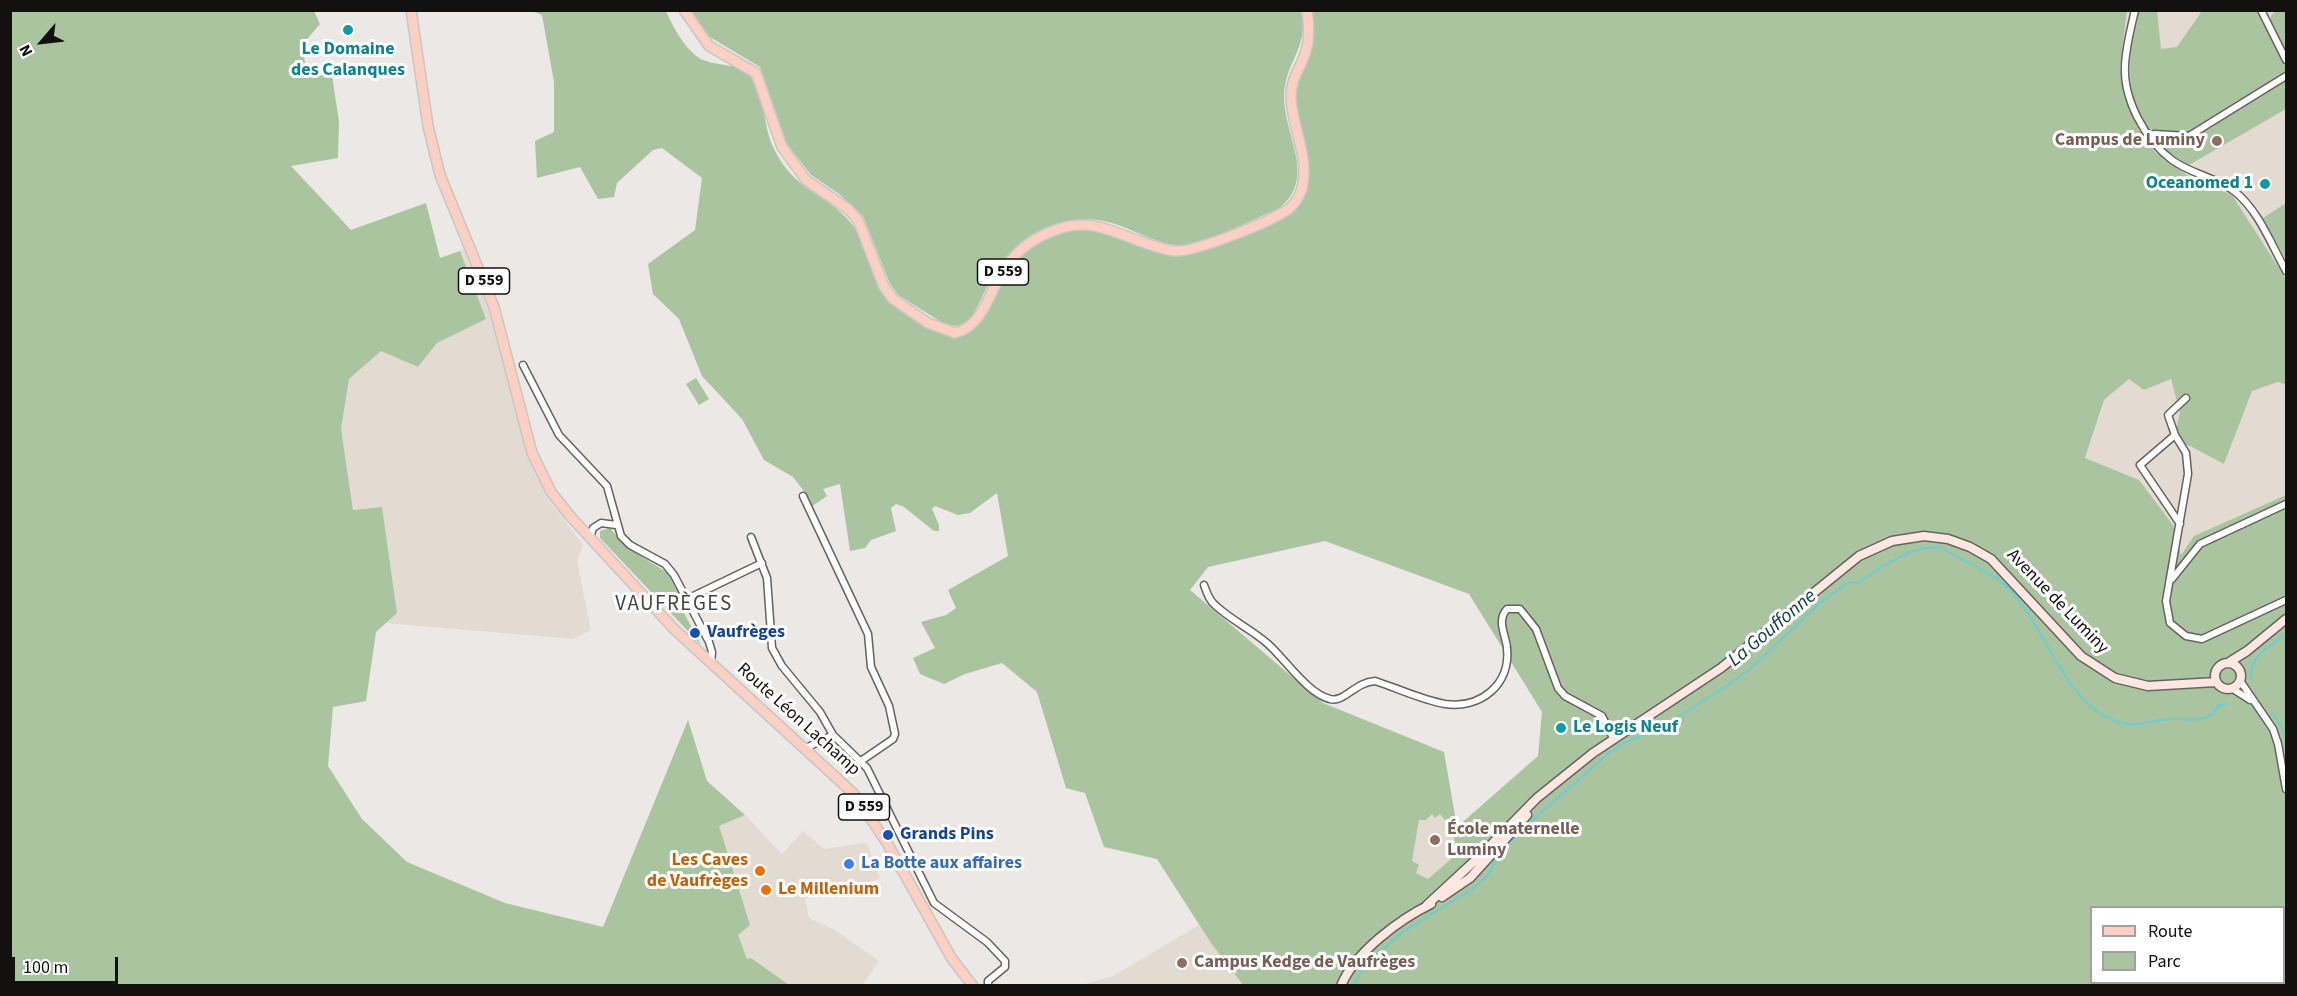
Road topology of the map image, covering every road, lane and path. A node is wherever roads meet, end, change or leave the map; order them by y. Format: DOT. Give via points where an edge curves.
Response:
graph roads {
  1 [pos="411,10"];
  2 [pos="684,10"];
  3 [pos="1307,10"];
  4 [pos="2135,10"];
  5 [pos="2261,10"];
  6 [pos="2286,60"];
  7 [pos="2286,76"];
  8 [pos="2149,136"];
  9 [pos="2286,271"];
  10 [pos="523,365"];
  11 [pos="2186,398"];
  12 [pos="2175,435"];
  13 [pos="803,496"];
  14 [pos="2286,504"];
  15 [pos="2180,524"];
  16 [pos="616,525"];
  17 [pos="751,537"];
  18 [pos="590,538"];
  19 [pos="762,563"];
  20 [pos="2171,580"];
  21 [pos="1204,585"];
  22 [pos="687,599"];
  23 [pos="2286,600"];
  24 [pos="2286,619"];
  25 [pos="2247,651"];
  26 [pos="2228,663"];
  27 [pos="711,664"];
  28 [pos="2239,669"];
  29 [pos="2215,672"];
  30 [pos="2196,682"];
  31 [pos="2216,682"];
  32 [pos="2241,682"];
  33 [pos="2233,689"];
  34 [pos="2252,702"];
  35 [pos="833,735"];
  36 [pos="1613,738"];
  37 [pos="806,748"];
  38 [pos="861,761"];
  39 [pos="2286,789"];
  40 [pos="973,986"];
  41 [pos="988,986"];
  42 [pos="1341,986"];
  1 -- 18 [label="main road, Route Léon Lachamp / D 559" via="428,126 440,175 494,307 532,453 551,492"];
  2 -- 3 [label="main road, D 559" via="709,46 756,73 782,147 806,180 858,220 884,287 893,299 928,323 955,333 974,325 1012,258 1028,243 1058,229 1078,225 1110,228 1162,248 1184,251 1270,219 1293,206 1304,177 1290,88 1306,51"];
  4 -- 8 [label="street" via="2126,49 2126,84"];
  5 -- 6 [label="street"];
  7 -- 8 [label="street" via="2188,136"];
  8 -- 9 [label="street" via="2173,161 2224,185 2243,199"];
  10 -- 16 [label="street" via="559,435 607,486"];
  11 -- 12 [label="street" via="2168,415"];
  12 -- 15 [label="street" via="2188,464"];
  12 -- 15 [label="street" via="2140,465"];
  13 -- 38 [label="street" via="868,634 871,667 889,706 893,739"];
  14 -- 20 [label="street" via="2200,544"];
  15 -- 20 [label="street"];
  16 -- 18 [label="street" via="601,523 593,528"];
  16 -- 22 [label="street, Route Léon Lachamp" via="630,545 665,564"];
  17 -- 19 [label="street"];
  18 -- 27 [label="main road, Route Léon Lachamp / D 559"];
  19 -- 22 [label="street"];
  19 -- 35 [label="street" via="770,599 772,648 820,711"];
  20 -- 23 [label="street" via="2167,616 2180,633 2194,638 2210,637"];
  21 -- 36 [label="street" via="1216,606 1268,643 1312,688 1332,700 1340,699 1364,682 1375,681 1446,704 1484,697 1497,688 1507,665 1504,613 1520,609 1536,629 1564,696 1602,716"];
  22 -- 27 [label="street, Route Léon Lachamp" via="709,642"];
  24 -- 25 [label="street"];
  25 -- 26 [label="street"];
  25 -- 28 [label="street"];
  26 -- 28 [label="street"];
  26 -- 29 [label="street"];
  27 -- 37 [label="main road, Route Léon Lachamp / D 559"];
  28 -- 32 [label="street"];
  29 -- 30 [label="street, Avenue de Luminy"];
  29 -- 31 [label="street"];
  30 -- 31 [label="street, Avenue de Luminy"];
  30 -- 36 [label="street, Avenue de Luminy" via="2148,686 2115,678 2081,656 1991,559 1959,542 1912,537 1880,545 1859,556 1721,668"];
  31 -- 33 [label="street" via="2223,689"];
  32 -- 33 [label="street"];
  32 -- 34 [label="street"];
  33 -- 34 [label="street"];
  34 -- 39 [label="street" via="2276,736"];
  35 -- 37 [label="street"];
  35 -- 38 [label="street"];
  36 -- 42 [label="street, Avenue de Luminy" via="1537,798 1427,905 1366,951"];
  37 -- 40 [label="main road, Route Léon Lachamp / D 559" via="863,805 952,959"];
  38 -- 41 [label="street" via="930,897 1005,961 1005,967 988,981"];
}
